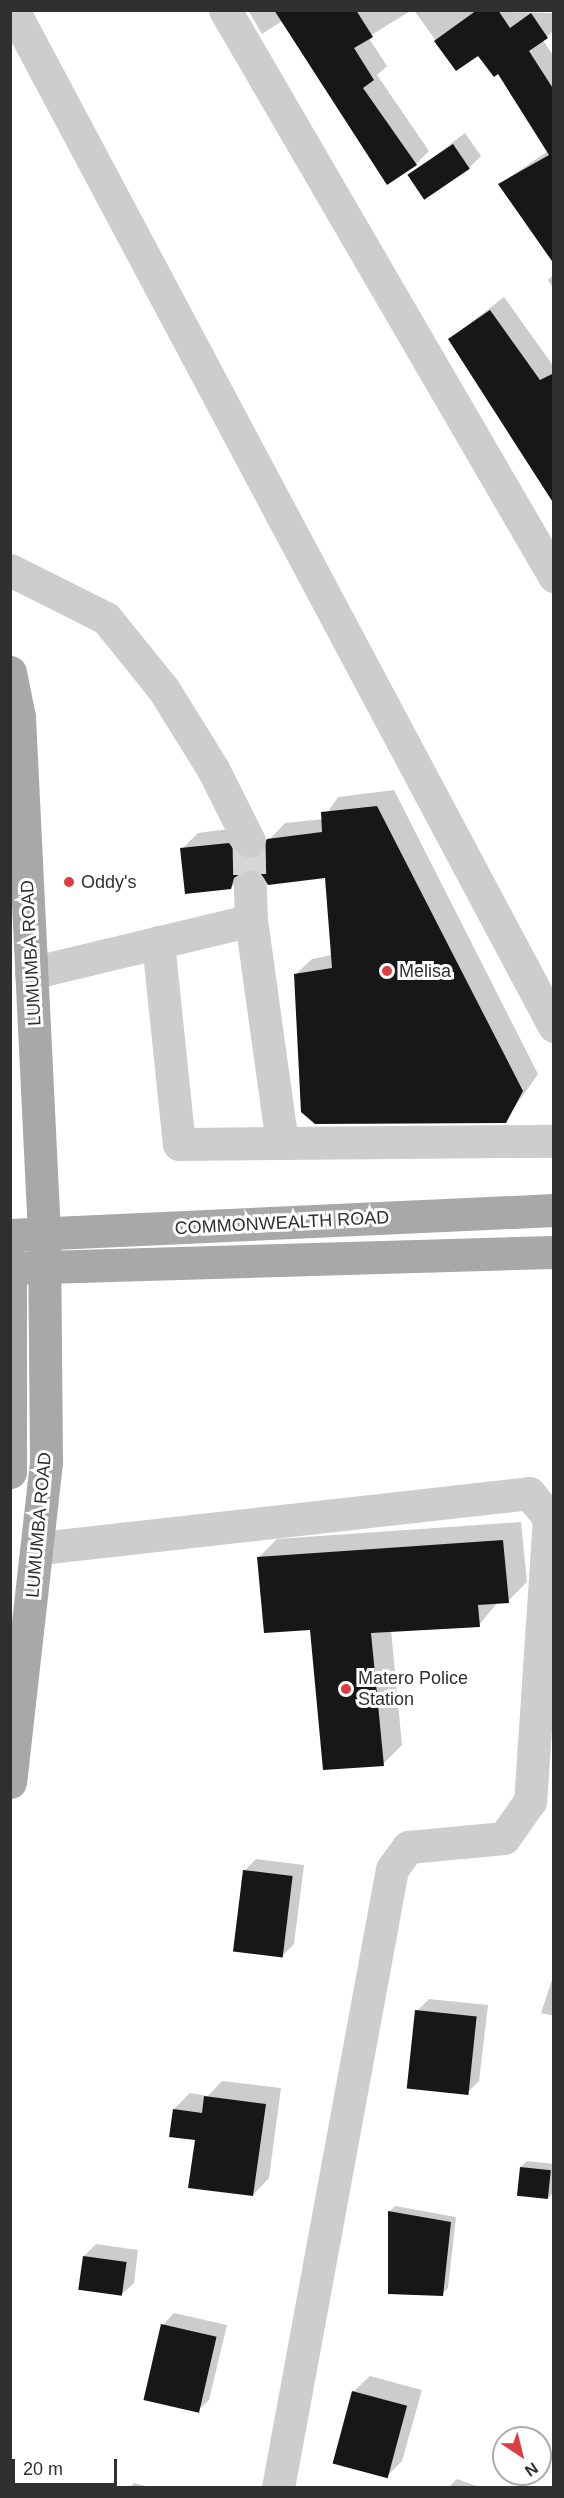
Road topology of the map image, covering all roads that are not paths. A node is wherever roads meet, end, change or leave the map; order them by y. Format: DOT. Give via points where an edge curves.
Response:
graph roads {
  1 [pos="13,10"];
  2 [pos="225,10"];
  3 [pos="10,570"];
  4 [pos="554,576"];
  5 [pos="10,672"];
  6 [pos="249,840"];
  7 [pos="250,887"];
  8 [pos="251,920"];
  9 [pos="158,942"];
  10 [pos="32,973"];
  11 [pos="554,1026"];
  12 [pos="554,1141"];
  13 [pos="282,1143"];
  14 [pos="554,1210"];
  15 [pos="44,1234"];
  16 [pos="10,1235"];
  17 [pos="554,1252"];
  18 [pos="10,1259"];
  19 [pos="45,1267"];
  20 [pos="11,1268"];
  21 [pos="10,1472"];
  22 [pos="551,1519"];
  23 [pos="40,1548"];
  24 [pos="10,1782"];
  25 [pos="278,2487"];
  1 -- 11 [label="street"];
  2 -- 4 [label="street"];
  3 -- 6 [label="street" via="105,618 164,690 213,769"];
  5 -- 10 [label="main road, LUMUMBA ROAD" via="19,717"];
  7 -- 8 [label="street"];
  8 -- 9 [label="street"];
  8 -- 13 [label="street"];
  9 -- 10 [label="street"];
  9 -- 13 [label="street" via="179,1144"];
  10 -- 15 [label="main road, LUMUMBA ROAD"];
  12 -- 13 [label="street"];
  14 -- 15 [label="main road, COMMONWEALTH ROAD"];
  15 -- 16 [label="main road, COMMONWEALTH ROAD"];
  15 -- 19 [label="main road, LUMUMBA ROAD"];
  17 -- 19 [label="main road, COMMONWEALTH ROAD"];
  18 -- 20 [label="main road, LUMUMBA ROAD"];
  19 -- 20 [label="main road, COMMONWEALTH ROAD"];
  19 -- 23 [label="main road, LUMUMBA ROAD" via="46,1462"];
  20 -- 21 [label="main road, LUMUMBA ROAD"];
  22 -- 23 [label="street" via="529,1493"];
  22 -- 25 [label="street" via="530,1801 504,1838 408,1847 392,1869"];
  23 -- 24 [label="main road, LUMUMBA ROAD"];
}
